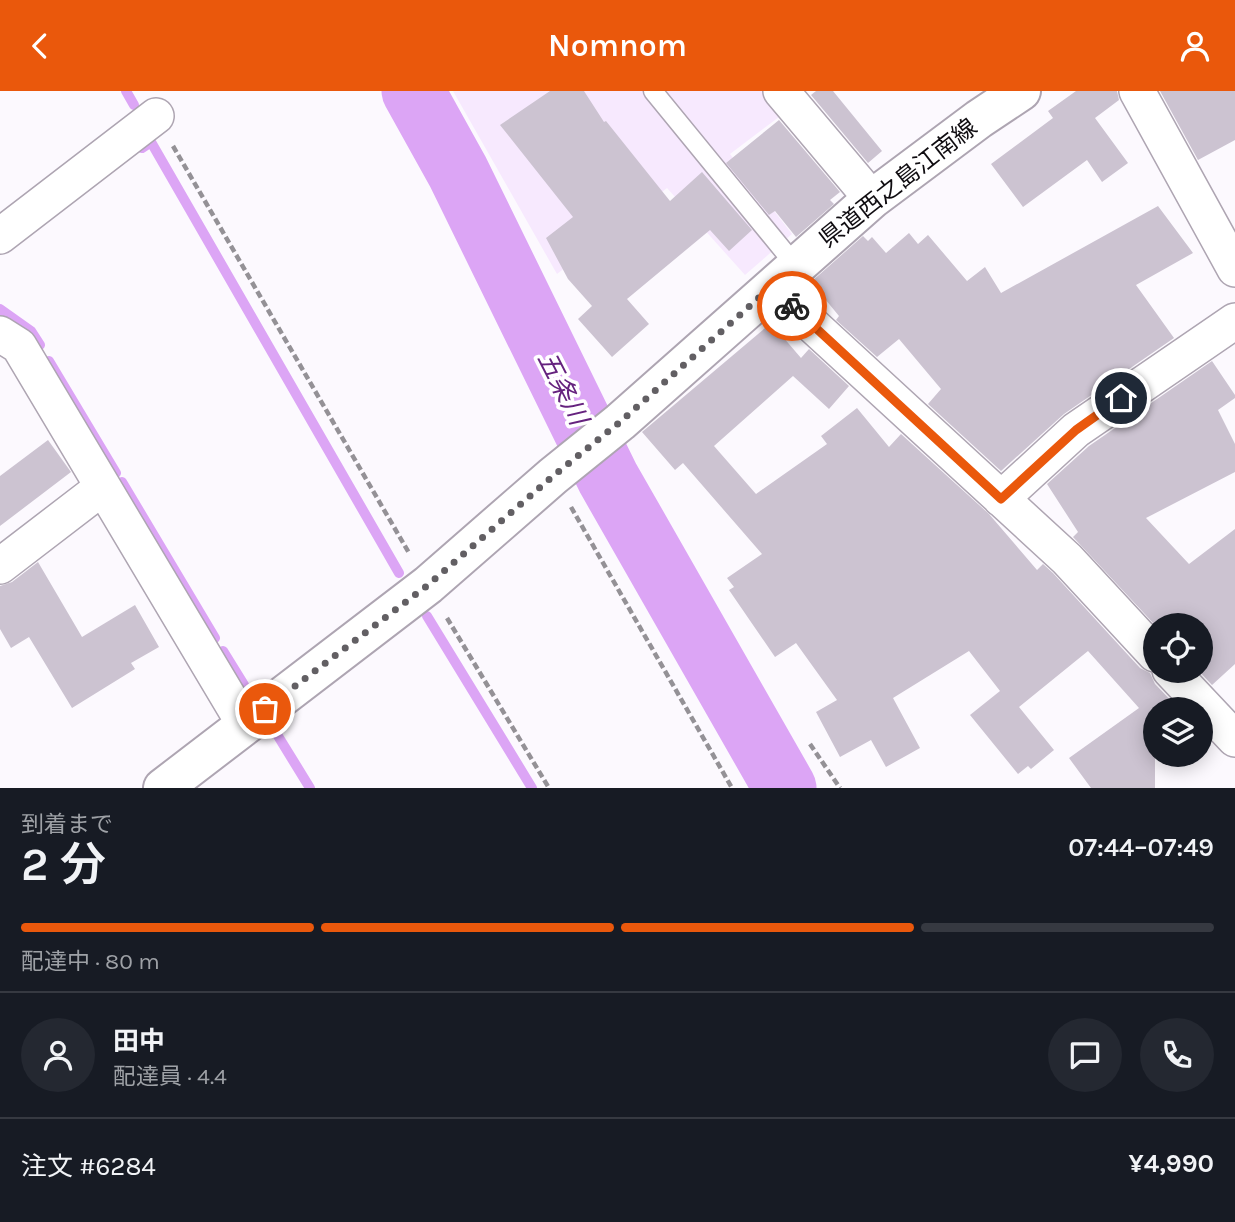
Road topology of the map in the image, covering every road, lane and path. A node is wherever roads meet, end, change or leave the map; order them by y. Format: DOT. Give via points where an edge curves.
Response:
graph roads {
  1 [pos="653,91"];
  2 [pos="781,91"];
  3 [pos="1021,91"];
  4 [pos="1137,91"];
  5 [pos="156,116"];
  6 [pos="872,199"];
  7 [pos="0,236"];
  8 [pos="1235,269"];
  9 [pos="783,276"];
  10 [pos="1235,321"];
  11 [pos="0,334"];
  12 [pos="558,472"];
  13 [pos="103,487"];
  14 [pos="1001,499"];
  15 [pos="0,566"];
  16 [pos="428,585"];
  17 [pos="1143,641"];
  18 [pos="1182,683"];
  19 [pos="245,725"];
  20 [pos="1235,739"];
  21 [pos="810,744"];
  22 [pos="166,787"];
  23 [pos="549,788"];
  24 [pos="732,788"];
  25 [pos="841,788"];
  1 -- 9 [label="lane"];
  2 -- 6 [label="street"];
  3 -- 6 [label="main road, 県道西之島江南線"];
  4 -- 8 [label="street"];
  5 -- 7 [label="street"];
  5 -- 16 [label="path"];
  6 -- 9 [label="main road, 県道西之島江南線"];
  9 -- 12 [label="main road, 県道西之島江南線"];
  9 -- 14 [label="street"];
  10 -- 14 [label="street" via="1076,430"];
  11 -- 13 [label="street" via="19,346"];
  12 -- 16 [label="main road, 県道西之島江南線"];
  12 -- 24 [label="path"];
  13 -- 15 [label="street"];
  13 -- 19 [label="street"];
  14 -- 17 [label="street" via="1067,559"];
  16 -- 19 [label="main road, 県道西之島江南線"];
  16 -- 23 [label="path"];
  18 -- 20 [label="street"];
  19 -- 22 [label="main road, 県道西之島江南線"];
  21 -- 25 [label="path"];
}
